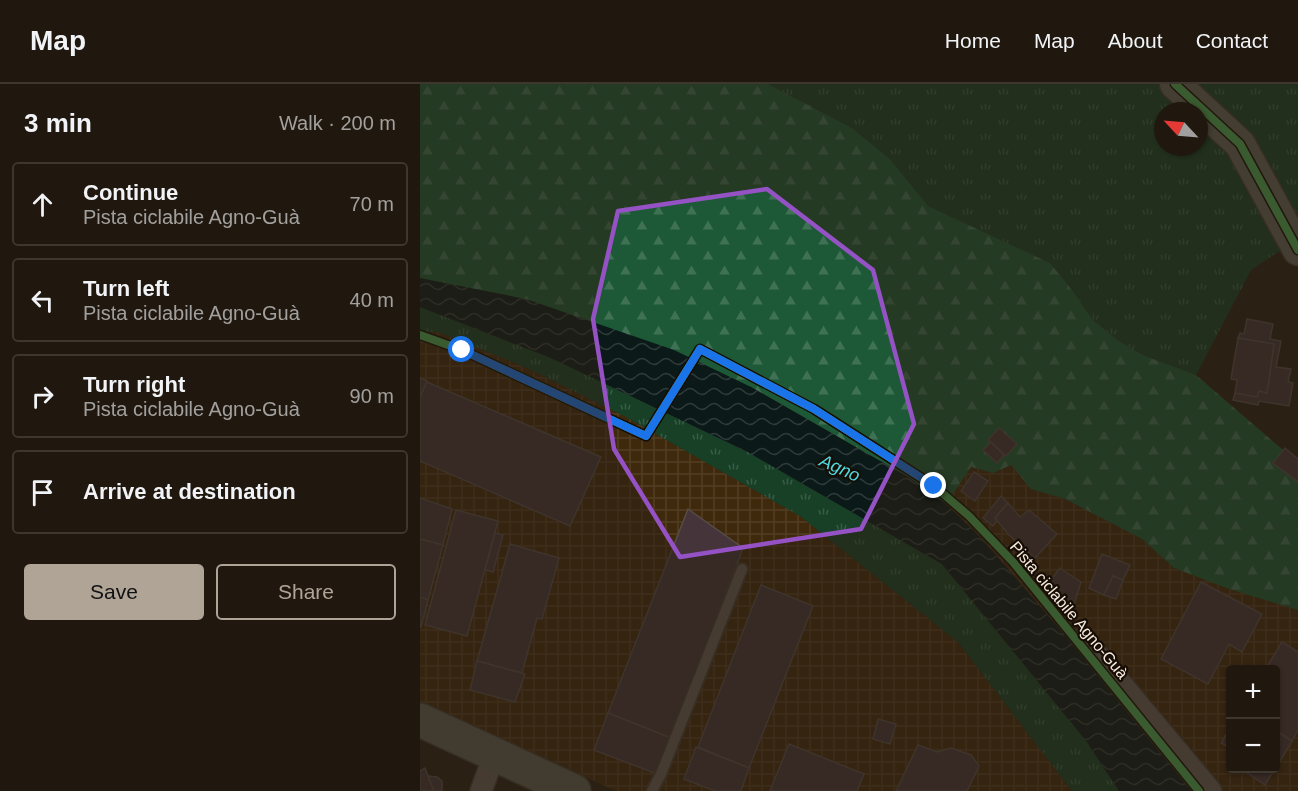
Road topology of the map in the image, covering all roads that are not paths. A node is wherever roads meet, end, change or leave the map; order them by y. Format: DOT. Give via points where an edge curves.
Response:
graph roads {
  1 [pos="1175,84"];
  2 [pos="1298,250"];
  3 [pos="742,569"];
  4 [pos="1084,639"];
  5 [pos="421,721"];
  6 [pos="495,753"];
  7 [pos="481,791"];
  8 [pos="574,791"];
  9 [pos="652,791"];
  10 [pos="1211,791"];
  1 -- 2 [label="street" via="1240,144"];
  3 -- 9 [label="lane"];
  4 -- 10 [label="street"];
  5 -- 6 [label="main road"];
  6 -- 7 [label="street"];
  6 -- 8 [label="main road"];
}
